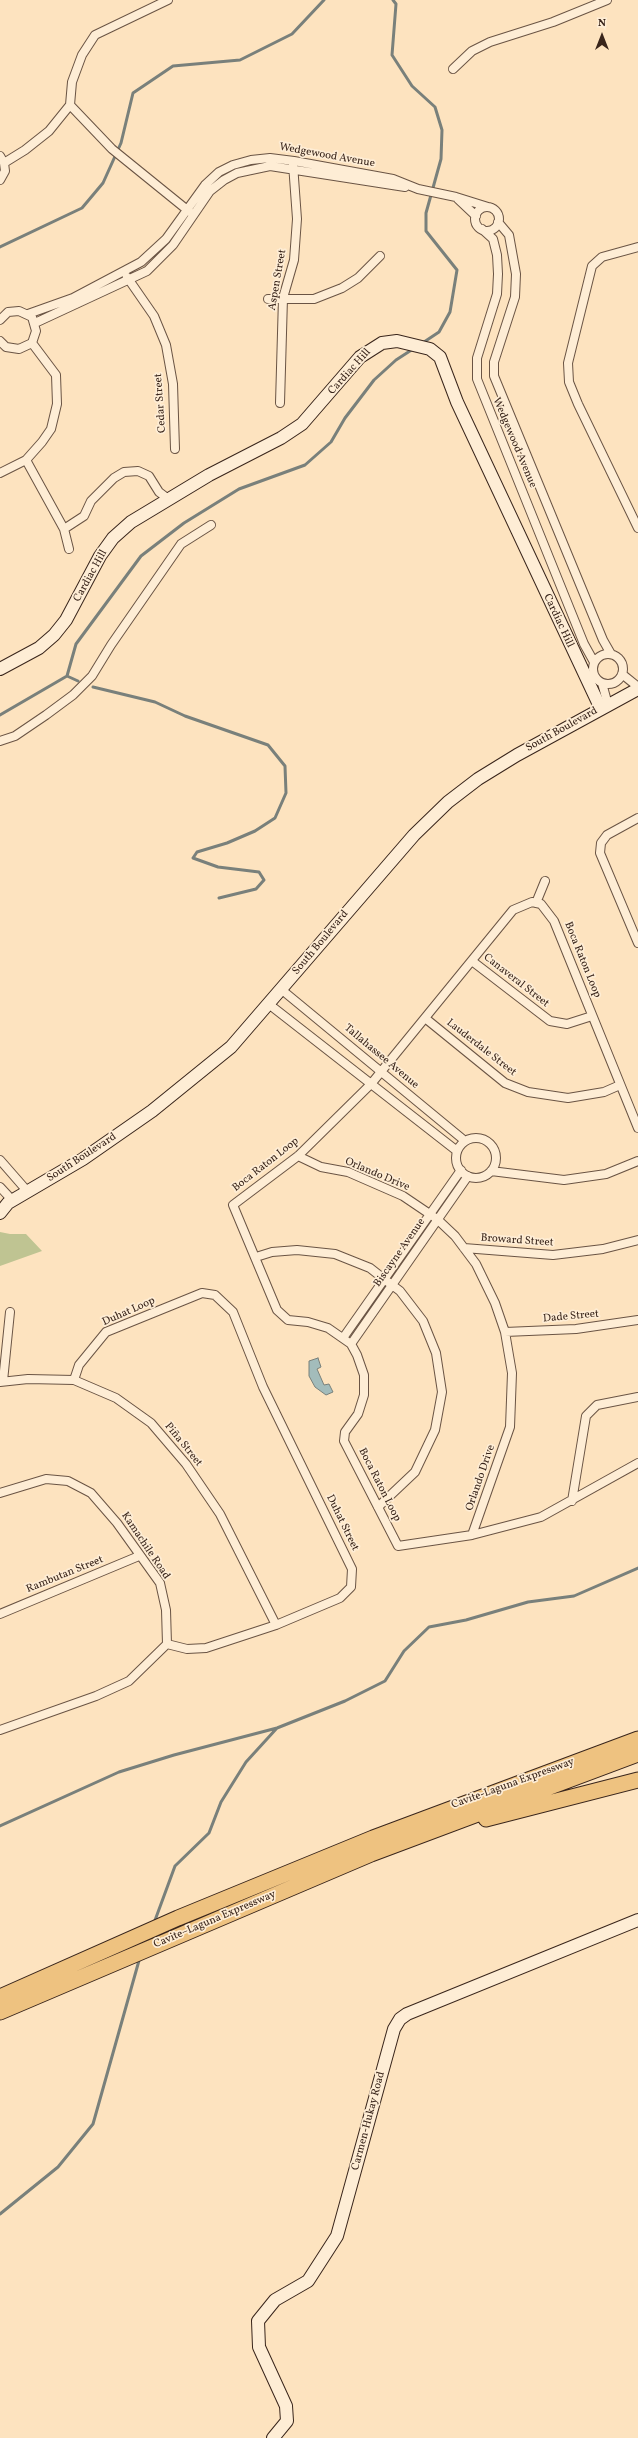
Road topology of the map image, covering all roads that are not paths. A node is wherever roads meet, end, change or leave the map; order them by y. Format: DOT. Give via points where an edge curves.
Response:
graph roads {
  1 [pos="168,0"];
  2 [pos="607,0"];
  3 [pos="453,68"];
  4 [pos="70,105"];
  5 [pos="2,159"];
  6 [pos="293,165"];
  7 [pos="0,180"];
  8 [pos="456,197"];
  9 [pos="488,207"];
  10 [pos="187,211"];
  11 [pos="195,216"];
  12 [pos="476,216"];
  13 [pos="498,222"];
  14 [pos="482,229"];
  15 [pos="638,247"];
  16 [pos="380,256"];
  17 [pos="124,273"];
  18 [pos="130,279"];
  19 [pos="268,298"];
  20 [pos="283,298"];
  21 [pos="28,314"];
  22 [pos="0,320"];
  23 [pos="35,323"];
  24 [pos="32,343"];
  25 [pos="1,344"];
  26 [pos="280,403"];
  27 [pos="175,448"];
  28 [pos="26,460"];
  29 [pos="0,473"];
  30 [pos="167,498"];
  31 [pos="211,525"];
  32 [pos="638,528"];
  33 [pos="64,529"];
  34 [pos="69,549"];
  35 [pos="611,654"];
  36 [pos="594,662"];
  37 [pos="0,669"];
  38 [pos="622,674"];
  39 [pos="602,683"];
  40 [pos="638,688"];
  41 [pos="604,707"];
  42 [pos="0,741"];
  43 [pos="638,818"];
  44 [pos="545,881"];
  45 [pos="536,903"];
  46 [pos="638,944"];
  47 [pos="472,960"];
  48 [pos="282,990"];
  49 [pos="270,1005"];
  50 [pos="592,1016"];
  51 [pos="425,1018"];
  52 [pos="382,1072"];
  53 [pos="371,1084"];
  54 [pos="620,1085"];
  55 [pos="638,1128"];
  56 [pos="465,1141"];
  57 [pos="458,1151"];
  58 [pos="298,1156"];
  59 [pos="0,1160"];
  60 [pos="638,1161"];
  61 [pos="460,1170"];
  62 [pos="491,1171"];
  63 [pos="468,1176"];
  64 [pos="0,1187"];
  65 [pos="28,1192"];
  66 [pos="7,1202"];
  67 [pos="0,1213"];
  68 [pos="430,1214"];
  69 [pos="437,1219"];
  70 [pos="638,1240"];
  71 [pos="464,1248"];
  72 [pos="256,1257"];
  73 [pos="384,1279"];
  74 [pos="391,1285"];
  75 [pos="215,1295"];
  76 [pos="10,1312"];
  77 [pos="638,1320"];
  78 [pos="505,1332"];
  79 [pos="343,1338"];
  80 [pos="351,1344"];
  81 [pos="74,1380"];
  82 [pos="2,1382"];
  83 [pos="638,1397"];
  84 [pos="638,1464"];
  85 [pos="0,1493"];
  86 [pos="572,1501"];
  87 [pos="378,1508"];
  88 [pos="472,1535"];
  89 [pos="139,1556"];
  90 [pos="0,1614"];
  91 [pos="276,1625"];
  92 [pos="167,1644"];
  93 [pos="0,1730"];
  94 [pos="638,1733"];
  95 [pos="638,1739"];
  96 [pos="600,1753"];
  97 [pos="638,1754"];
  98 [pos="638,1780"];
  99 [pos="427,1816"];
  100 [pos="431,1831"];
  101 [pos="638,1920"];
  102 [pos="3,1996"];
  103 [pos="0,2012"];
  104 [pos="273,2438"];
  1 -- 4 [label="street" via="95,35 82,55 72,82"];
  2 -- 3 [label="street" via="554,22 490,42 472,51"];
  4 -- 5 [label="street" via="49,130 26,150"];
  4 -- 10 [label="street" via="124,160"];
  5 -- 7 [label="street" via="4,171"];
  6 -- 8 [label="street, Wedgewood Avenue"];
  6 -- 10 [label="street, Wedgewood Avenue" via="270,158 233,165 219,172 205,185"];
  6 -- 11 [label="street, Wedgewood Avenue" via="270,166 237,173 210,191"];
  6 -- 20 [label="street, Aspen Street" via="297,219 294,260"];
  8 -- 9 [label="street, Wedgewood Avenue"];
  8 -- 12 [label="street, Wedgewood Avenue"];
  9 -- 12 [label="street" via="480,209"];
  9 -- 13 [label="street, Wedgewood Avenue" via="498,214"];
  10 -- 11 [label="street"];
  10 -- 17 [label="street, Wedgewood Avenue" via="166,239 141,262"];
  11 -- 18 [label="street, Wedgewood Avenue" via="173,245 146,271"];
  12 -- 14 [label="street, Wedgewood Avenue" via="476,224"];
  13 -- 14 [label="street" via="493,229"];
  13 -- 35 [label="street, Wedgewood Avenue" via="509,234 516,274 515,297 494,362 494,376"];
  14 -- 36 [label="street, Wedgewood Avenue" via="493,239 498,274 496,294 477,358 477,379 584,644"];
  15 -- 32 [label="street" via="602,257 592,266 568,363 569,382 578,404"];
  16 -- 20 [label="street" via="358,278 342,288 314,298"];
  17 -- 18 [label="street, Cedar Street"];
  17 -- 21 [label="street, Wedgewood Avenue" via="73,298"];
  18 -- 23 [label="street, Wedgewood Avenue"];
  18 -- 27 [label="street, Cedar Street" via="154,316 166,345 173,384"];
  19 -- 20 [label="street"];
  20 -- 26 [label="street, Aspen Street"];
  21 -- 22 [label="street, Wedgewood Avenue" via="19,310 12,311"];
  21 -- 23 [label="street"];
  23 -- 24 [label="street" via="36,331"];
  24 -- 25 [label="street" via="19,350"];
  24 -- 28 [label="street" via="56,375 57,404 51,429"];
  28 -- 29 [label="street"];
  28 -- 33 [label="street"];
  30 -- 33 [label="street" via="159,492 149,476 138,471 124,472 114,478 91,501 84,516"];
  30 -- 37 [label="street, Cardiac Hill" via="131,522 113,538 100,556 66,620 54,635 38,648"];
  30 -- 41 [label="street, Cardiac Hill" via="281,438 302,424 360,357 373,347 397,341 430,349 440,357 446,367 461,409"];
  31 -- 42 [label="street" via="181,544 92,676 74,695 14,736"];
  33 -- 34 [label="street"];
  35 -- 36 [label="street" via="599,656"];
  35 -- 38 [label="street, Wedgewood Avenue" via="622,664"];
  36 -- 39 [label="street, Wedgewood Avenue" via="593,674"];
  38 -- 39 [label="street" via="616,682"];
  38 -- 40 [label="street, Wedgewood Avenue"];
  39 -- 41 [label="street, Wedgewood Avenue"];
  40 -- 41 [label="street, South Boulevard"];
  41 -- 48 [label="street, South Boulevard" via="517,755 478,779 448,802 414,835"];
  43 -- 46 [label="street" via="607,835 601,843 600,853"];
  44 -- 45 [label="street"];
  45 -- 47 [label="street, Boca Raton Loop" via="532,902 513,910"];
  45 -- 50 [label="street, Boca Raton Loop" via="541,904 554,921"];
  47 -- 50 [label="street, Canaveral Street" via="550,1021 568,1024"];
  47 -- 51 [label="street, Boca Raton Loop"];
  48 -- 49 [label="street, South Boulevard"];
  48 -- 52 [label="street, Tallahassee Avenue"];
  49 -- 53 [label="street"];
  49 -- 65 [label="street, South Boulevard" via="232,1047 186,1085 83,1159"];
  50 -- 54 [label="street, Boca Raton Loop"];
  51 -- 52 [label="street, Boca Raton Loop"];
  51 -- 54 [label="street, Lauderdale Street" via="505,1083 528,1092 568,1098 604,1092"];
  52 -- 53 [label="street, Boca Raton Loop"];
  52 -- 56 [label="street, Tallahassee Avenue"];
  53 -- 57 [label="street"];
  53 -- 58 [label="street, Boca Raton Loop"];
  54 -- 55 [label="street, Boca Raton Loop"];
  56 -- 57 [label="street"];
  56 -- 62 [label="street" via="484,1140 494,1148 496,1160"];
  57 -- 61 [label="street" via="457,1164"];
  58 -- 68 [label="street, Orlando Drive" via="321,1167 348,1172 403,1196"];
  58 -- 72 [label="street, Boca Raton Loop" via="233,1205"];
  59 -- 65 [label="street"];
  60 -- 62 [label="street" via="606,1174 564,1180"];
  61 -- 63 [label="street"];
  61 -- 68 [label="street, Biscayne Avenue"];
  62 -- 63 [label="street" via="480,1178"];
  63 -- 69 [label="street, Biscayne Avenue"];
  64 -- 66 [label="street"];
  65 -- 66 [label="street, South Boulevard"];
  66 -- 67 [label="street, South Boulevard"];
  68 -- 69 [label="street, Orlando Drive"];
  68 -- 73 [label="street, Biscayne Avenue"];
  69 -- 71 [label="street, Orlando Drive"];
  69 -- 74 [label="street, Biscayne Avenue"];
  70 -- 71 [label="street, Broward Street" via="603,1249 554,1255"];
  71 -- 78 [label="street, Orlando Drive" via="476,1264 495,1303"];
  72 -- 73 [label="street" via="272,1252 297,1250 335,1254 370,1268"];
  72 -- 79 [label="street, Boca Raton Loop" via="277,1310 288,1320 328,1328"];
  73 -- 74 [label="street"];
  73 -- 79 [label="street, Biscayne Avenue"];
  74 -- 80 [label="street, Biscayne Avenue"];
  74 -- 87 [label="street" via="400,1291 422,1321 436,1353 442,1392 435,1430 415,1472"];
  75 -- 81 [label="street, Duhat Loop" via="202,1293 106,1332 79,1365"];
  75 -- 91 [label="street, Duhat Street" via="232,1312 263,1387 352,1568 351,1587 340,1598"];
  76 -- 82 [label="street"];
  77 -- 78 [label="street, Dade Street" via="576,1329"];
  78 -- 88 [label="street, Orlando Drive" via="512,1373 510,1427"];
  79 -- 80 [label="street, Boca Raton Loop"];
  80 -- 87 [label="street, Boca Raton Loop" via="364,1375 364,1395 358,1414 345,1432 344,1441"];
  81 -- 82 [label="street, Piña Street" via="28,1379"];
  81 -- 91 [label="street, Piña Street" via="116,1398 151,1423 186,1464 220,1514"];
  83 -- 86 [label="street" via="597,1405 586,1416"];
  84 -- 86 [label="street, Boca Raton Loop"];
  85 -- 89 [label="street, Kamachile Road" via="46,1479 68,1481 91,1492 117,1523"];
  86 -- 88 [label="street, Boca Raton Loop" via="541,1517"];
  87 -- 88 [label="street, Boca Raton Loop" via="398,1546"];
  89 -- 90 [label="street, Rambutan Street"];
  89 -- 92 [label="street, Kamachile Road" via="160,1583 166,1610"];
  91 -- 92 [label="street, Duhat Street" via="206,1648 187,1649"];
  92 -- 93 [label="street" via="129,1681 96,1696"];
  94 -- 96 [label="highway"];
  95 -- 96 [label="highway"];
  96 -- 99 [label="highway, Cavite-Laguna Expressway"];
  97 -- 100 [label="highway, Cavite-Laguna Expressway"];
  98 -- 100 [label="highway" via="476,1822"];
  99 -- 102 [label="highway, Cavite–Laguna Expressway" via="178,1918"];
  100 -- 103 [label="highway, Cavite–Laguna Expressway" via="314,1877"];
  101 -- 104 [label="street, Carmen-Hukay Road" via="400,2019 394,2029 337,2236 308,2281 275,2300 258,2321 259,2347 286,2406 287,2421"];
}
